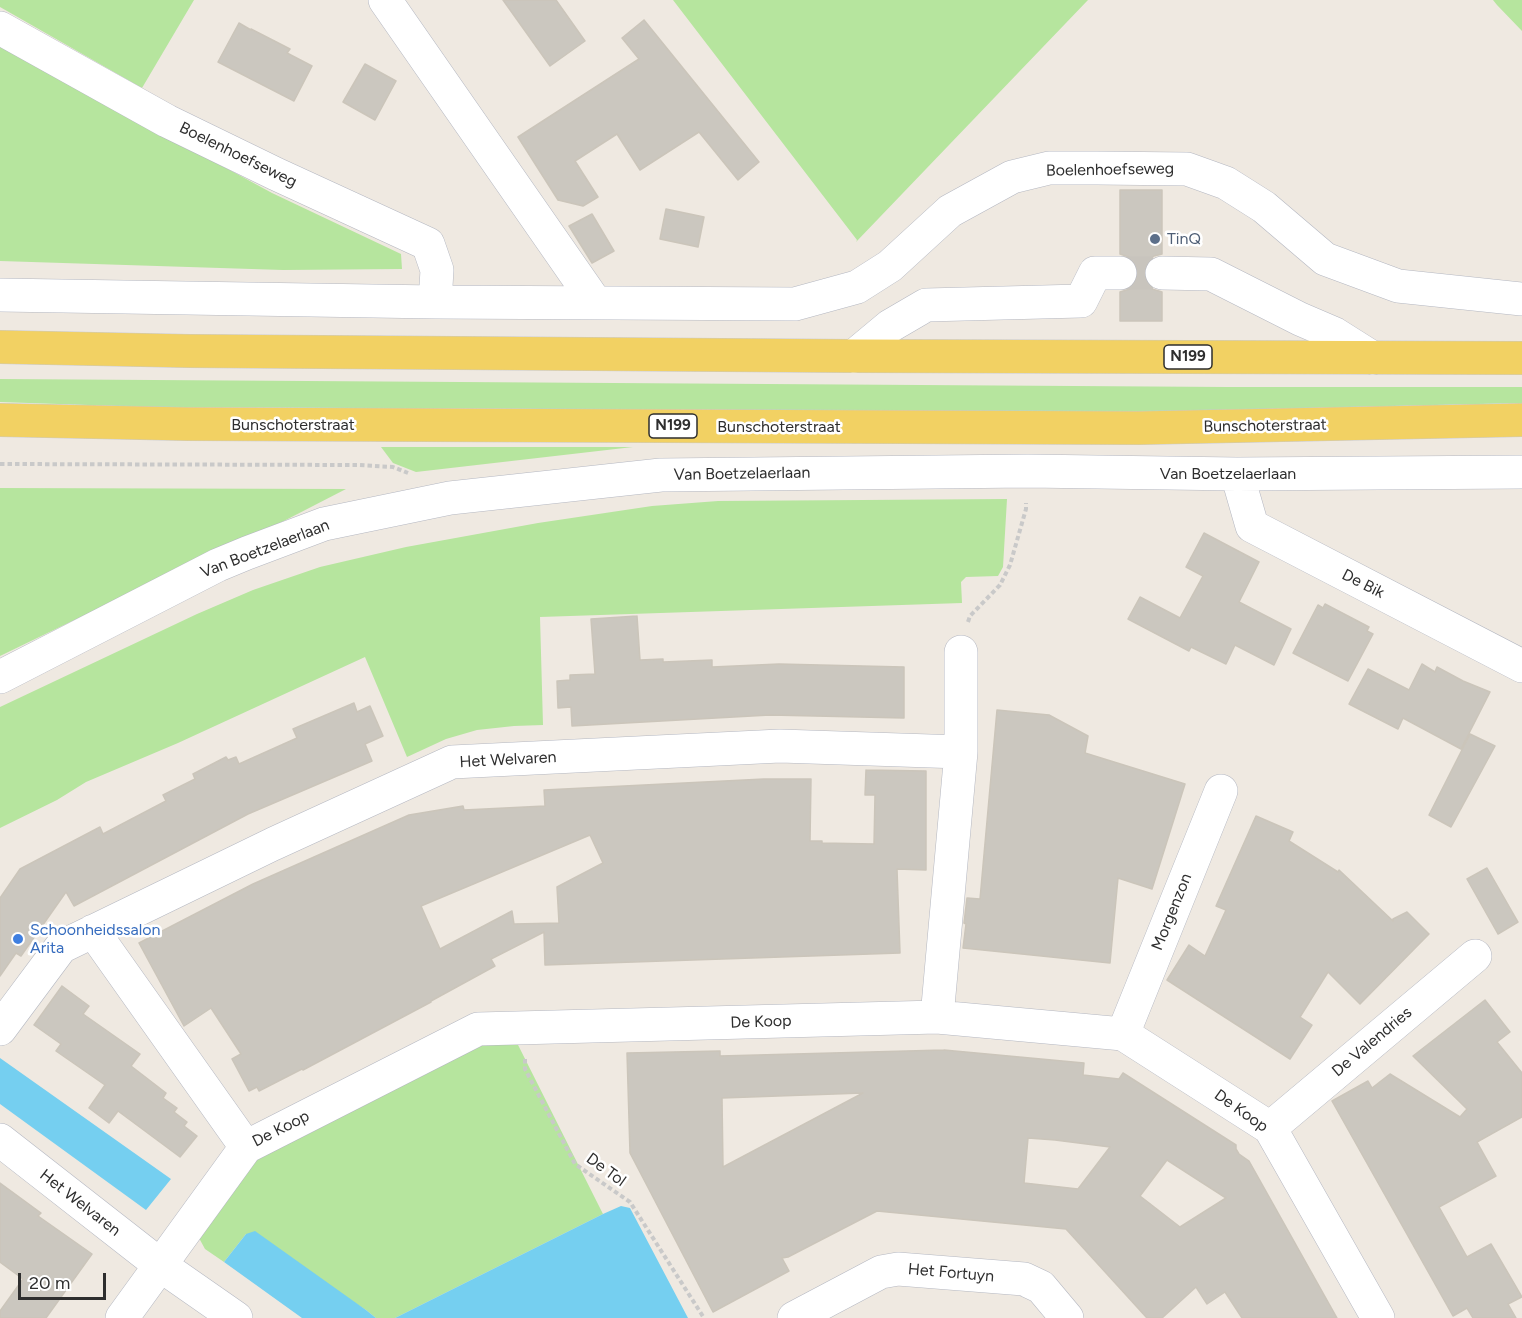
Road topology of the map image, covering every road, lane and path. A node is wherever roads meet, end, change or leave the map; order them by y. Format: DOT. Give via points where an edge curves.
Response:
graph roads {
  1 [pos="385,0"];
  2 [pos="0,28"];
  3 [pos="1120,273"];
  4 [pos="1162,273"];
  5 [pos="0,295"];
  6 [pos="1522,299"];
  7 [pos="435,302"];
  8 [pos="595,302"];
  9 [pos="0,347"];
  10 [pos="854,356"];
  11 [pos="1373,358"];
  12 [pos="1522,358"];
  13 [pos="0,420"];
  14 [pos="1522,420"];
  15 [pos="0,464"];
  16 [pos="1029,471"];
  17 [pos="1522,472"];
  18 [pos="1238,474"];
  19 [pos="450,498"];
  20 [pos="961,652"];
  21 [pos="1522,666"];
  22 [pos="0,677"];
  23 [pos="961,752"];
  24 [pos="1221,791"];
  25 [pos="93,931"];
  26 [pos="1475,956"];
  27 [pos="937,1017"];
  28 [pos="522,1028"];
  29 [pos="0,1029"];
  30 [pos="1123,1034"];
  31 [pos="1270,1128"];
  32 [pos="0,1140"];
  33 [pos="246,1147"];
  34 [pos="160,1265"];
  35 [pos="122,1318"];
  36 [pos="236,1318"];
  37 [pos="704,1318"];
  38 [pos="794,1318"];
  39 [pos="1067,1318"];
  40 [pos="1378,1318"];
  1 -- 8 [label="street"];
  2 -- 7 [label="street, Boelenhoefseweg" via="167,121 428,244 437,270"];
  3 -- 10 [label="street" via="1095,273 1081,301 926,305 890,326"];
  4 -- 11 [label="street" via="1211,274 1335,334"];
  5 -- 7 [label="street, Boelenhoefseweg"];
  6 -- 8 [label="street, Boelenhoefseweg" via="1398,286 1325,259 1264,207 1226,183 1187,169 1049,168 1012,177 950,211 890,266 856,287 795,304"];
  7 -- 8 [label="street, Boelenhoefseweg"];
  9 -- 10 [label="main road, N199"];
  10 -- 11 [label="main road, N199"];
  11 -- 12 [label="main road, N199"];
  13 -- 14 [label="main road, Bunschoterstraat / N199" via="1139,428"];
  15 -- 19 [label="path" via="393,467 424,480"];
  16 -- 18 [label="street, Van Boetzelaerlaan"];
  16 -- 19 [label="street, Van Boetzelaerlaan" via="661,475"];
  16 -- 20 [label="path" via="1026,509 1010,565 1000,585 970,616"];
  17 -- 18 [label="street, Van Boetzelaerlaan"];
  18 -- 21 [label="street, De Bik" via="1252,526"];
  19 -- 22 [label="street, Van Boetzelaerlaan" via="324,524 218,564"];
  20 -- 23 [label="street"];
  23 -- 25 [label="street, Het Welvaren" via="780,746 452,762"];
  23 -- 27 [label="street"];
  24 -- 30 [label="street, Morgenzon"];
  25 -- 29 [label="street, Het Welvaren" via="61,947"];
  25 -- 33 [label="street"];
  26 -- 31 [label="street, De Valendries"];
  27 -- 28 [label="street, De Koop"];
  27 -- 30 [label="street, De Koop"];
  28 -- 33 [label="street, De Koop" via="478,1029"];
  28 -- 37 [label="path, De Tol" via="525,1069 575,1164 630,1202"];
  30 -- 31 [label="street, De Koop"];
  31 -- 40 [label="street, De Koop"];
  32 -- 34 [label="street, Het Welvaren"];
  33 -- 34 [label="street, De Koop"];
  34 -- 35 [label="street, De Koop"];
  34 -- 36 [label="street, Het Welvaren"];
  38 -- 39 [label="street, Het Fortuyn" via="881,1272 898,1269 1024,1279 1041,1287"];
}
